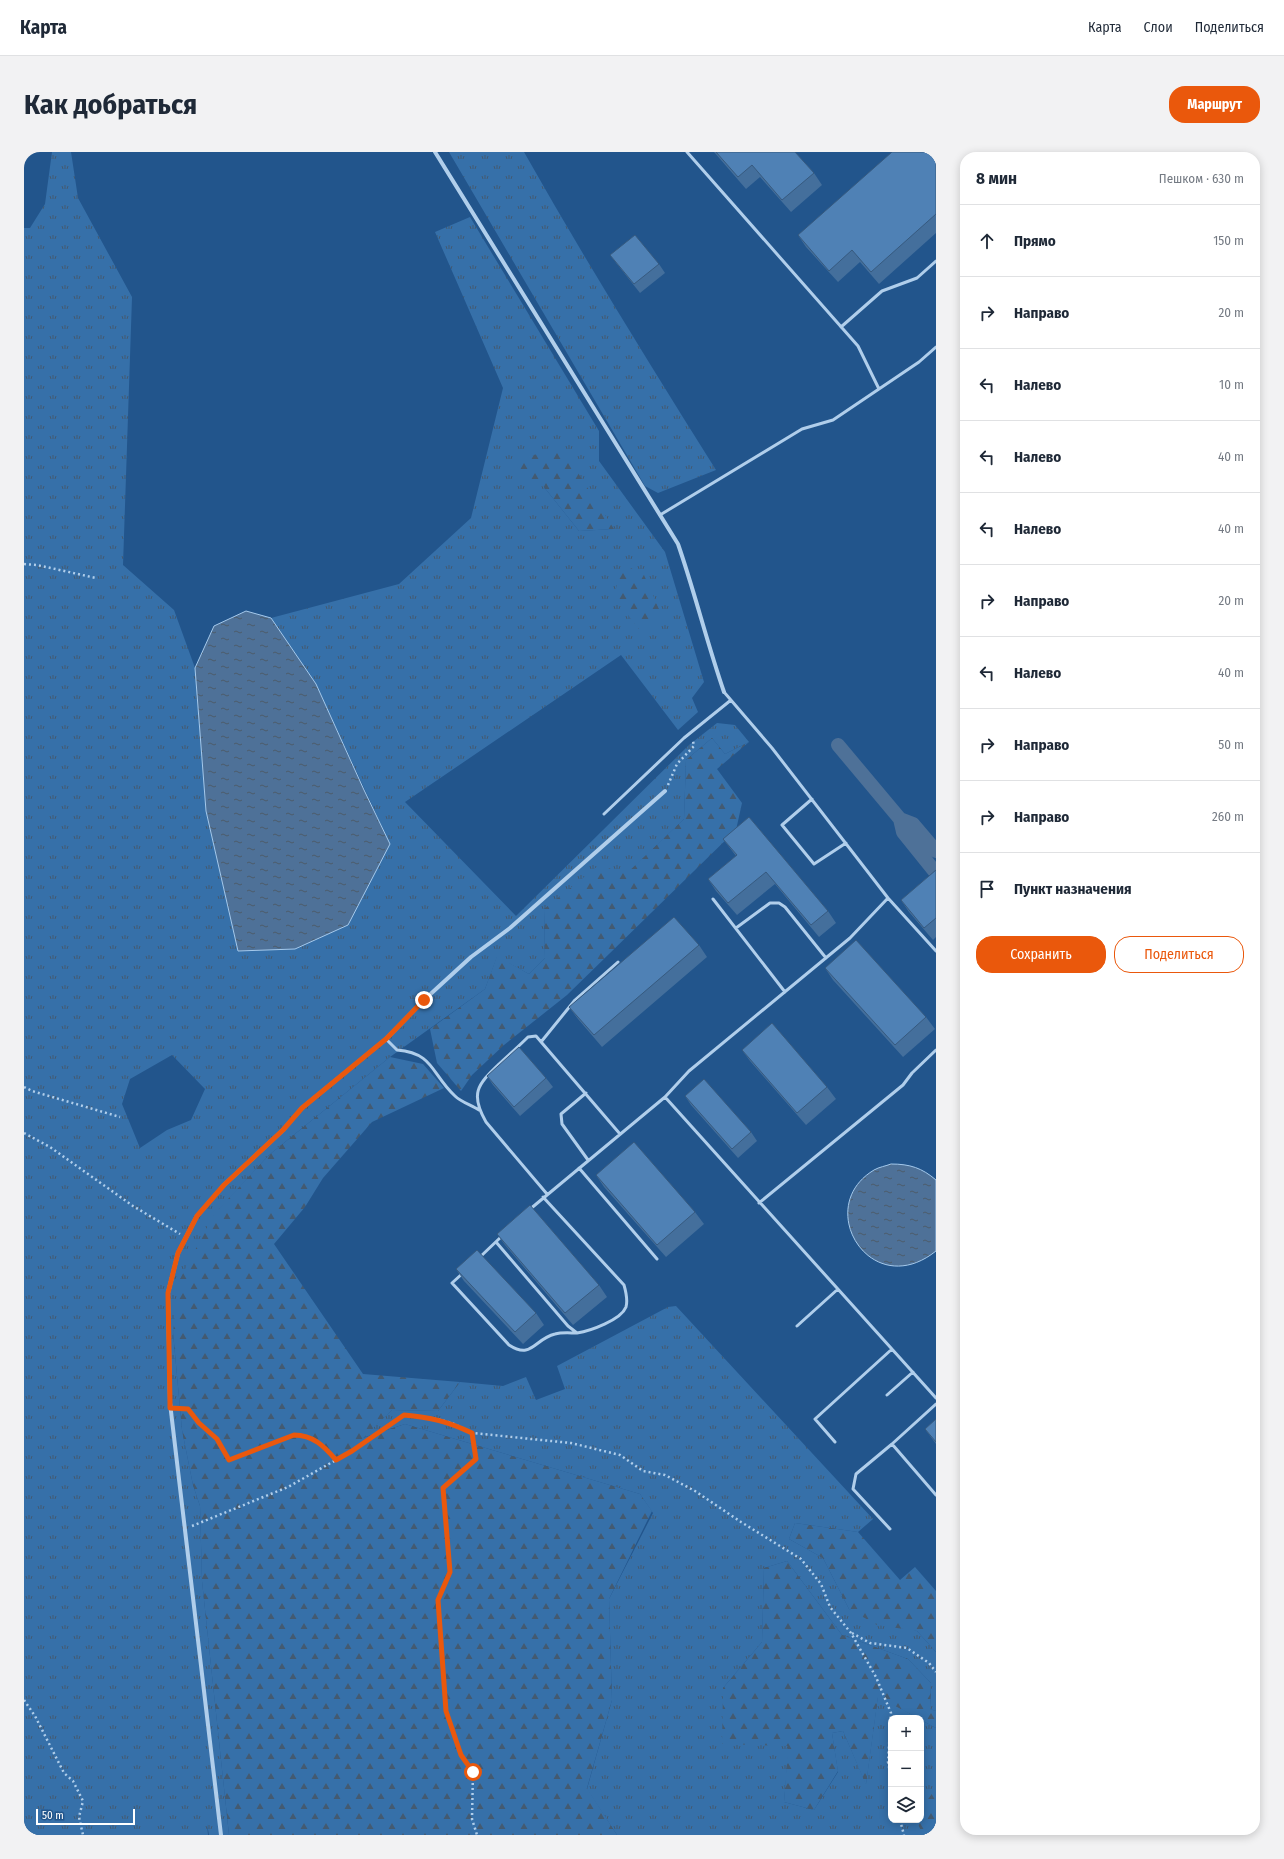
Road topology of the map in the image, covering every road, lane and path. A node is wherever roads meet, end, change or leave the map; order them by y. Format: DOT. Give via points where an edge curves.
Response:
graph roads {
  1 [pos="435,152"];
  2 [pos="687,152"];
  3 [pos="936,261"];
  4 [pos="841,327"];
  5 [pos="936,347"];
  6 [pos="879,389"];
  7 [pos="660,515"];
  8 [pos="24,564"];
  9 [pos="96,578"];
  10 [pos="724,692"];
  11 [pos="731,700"];
  12 [pos="692,732"];
  13 [pos="665,791"];
  14 [pos="812,799"];
  15 [pos="604,814"];
  16 [pos="846,843"];
  17 [pos="888,898"];
  18 [pos="713,899"];
  19 [pos="736,928"];
  20 [pos="936,951"];
  21 [pos="826,958"];
  22 [pos="618,962"];
  23 [pos="785,992"];
  24 [pos="386,1039"];
  25 [pos="541,1042"];
  26 [pos="936,1050"];
  27 [pos="24,1087"];
  28 [pos="586,1093"];
  29 [pos="665,1097"];
  30 [pos="479,1110"];
  31 [pos="120,1117"];
  32 [pos="24,1133"];
  33 [pos="620,1134"];
  34 [pos="588,1160"];
  35 [pos="579,1168"];
  36 [pos="547,1194"];
  37 [pos="543,1197"];
  38 [pos="760,1203"];
  39 [pos="528,1212"];
  40 [pos="506,1232"];
  41 [pos="186,1238"];
  42 [pos="496,1242"];
  43 [pos="658,1259"];
  44 [pos="474,1262"];
  45 [pos="468,1267"];
  46 [pos="838,1289"];
  47 [pos="797,1326"];
  48 [pos="577,1333"];
  49 [pos="892,1349"];
  50 [pos="913,1372"];
  51 [pos="887,1395"];
  52 [pos="936,1398"];
  53 [pos="936,1404"];
  54 [pos="170,1408"];
  55 [pos="472,1433"];
  56 [pos="835,1442"];
  57 [pos="892,1444"];
  58 [pos="336,1460"];
  59 [pos="936,1495"];
  60 [pos="185,1529"];
  61 [pos="890,1529"];
  62 [pos="851,1633"];
  63 [pos="936,1672"];
  64 [pos="24,1700"];
  65 [pos="888,1751"];
  66 [pos="901,1823"];
  67 [pos="83,1835"];
  68 [pos="221,1835"];
  69 [pos="477,1835"];
  70 [pos="904,1835"];
  1 -- 7 [label="street"];
  2 -- 4 [label="lane"];
  3 -- 4 [label="lane" via="917,278 882,291"];
  4 -- 6 [label="lane" via="858,346"];
  5 -- 6 [label="lane"];
  6 -- 7 [label="lane" via="833,420 802,428"];
  7 -- 10 [label="street" via="678,544"];
  8 -- 9 [label="path"];
  10 -- 11 [label="lane"];
  11 -- 12 [label="lane"];
  11 -- 14 [label="lane"];
  12 -- 13 [label="path" via="694,746 677,764"];
  12 -- 15 [label="lane"];
  13 -- 24 [label="street" via="510,928 471,957"];
  14 -- 16 [label="lane"];
  14 -- 16 [label="lane" via="782,825 814,864"];
  16 -- 17 [label="lane"];
  17 -- 20 [label="lane"];
  17 -- 21 [label="lane" via="850,938"];
  18 -- 19 [label="lane"];
  19 -- 21 [label="lane" via="770,903 779,903"];
  19 -- 23 [label="lane"];
  21 -- 23 [label="lane"];
  22 -- 25 [label="lane" via="575,1000"];
  23 -- 29 [label="lane" via="689,1071"];
  24 -- 30 [label="lane" via="397,1050 410,1051 423,1057 455,1096"];
  24 -- 41 [label="street" via="302,1108 283,1130 224,1185 197,1216"];
  25 -- 28 [label="lane"];
  25 -- 30 [label="lane" via="536,1036 528,1037 481,1080 477,1098"];
  26 -- 38 [label="lane" via="903,1085"];
  27 -- 31 [label="path"];
  28 -- 33 [label="lane"];
  28 -- 34 [label="lane" via="561,1114 562,1124"];
  29 -- 33 [label="lane"];
  29 -- 38 [label="lane"];
  30 -- 36 [label="lane" via="486,1122"];
  32 -- 41 [label="path" via="50,1147 133,1206"];
  33 -- 34 [label="lane"];
  34 -- 35 [label="lane"];
  35 -- 36 [label="lane"];
  35 -- 43 [label="lane"];
  36 -- 37 [label="lane"];
  37 -- 39 [label="lane"];
  37 -- 48 [label="lane" via="624,1285 627,1297 626,1307 620,1316 586,1332"];
  38 -- 46 [label="lane"];
  40 -- 42 [label="lane"];
  41 -- 54 [label="street" via="178,1253 168,1293"];
  42 -- 44 [label="lane"];
  42 -- 48 [label="lane" via="568,1326"];
  45 -- 48 [label="lane" via="452,1283 509,1345 518,1351 530,1350 543,1339 556,1334"];
  46 -- 47 [label="lane"];
  46 -- 49 [label="lane"];
  49 -- 50 [label="lane"];
  49 -- 56 [label="lane" via="815,1419"];
  50 -- 51 [label="lane"];
  50 -- 52 [label="lane"];
  53 -- 57 [label="lane"];
  54 -- 58 [label="path" via="188,1409 217,1439 229,1460 294,1435 305,1435 320,1442"];
  54 -- 60 [label="street"];
  55 -- 58 [label="path" via="452,1423 404,1415"];
  55 -- 62 [label="path" via="570,1443 620,1455 643,1471 665,1475 695,1491 801,1559 821,1584 830,1607"];
  55 -- 69 [label="path" via="476,1459 443,1488 450,1572 438,1600 446,1711 461,1755 473,1772 472,1819"];
  57 -- 59 [label="lane"];
  57 -- 61 [label="lane" via="856,1474 853,1489"];
  58 -- 60 [label="path" via="288,1487"];
  60 -- 68 [label="street"];
  62 -- 63 [label="path" via="870,1642 907,1648"];
  62 -- 65 [label="path" via="876,1676 890,1713"];
  64 -- 67 [label="path" via="64,1773 72,1781 83,1801 79,1817"];
  66 -- 70 [label="path"];
}
